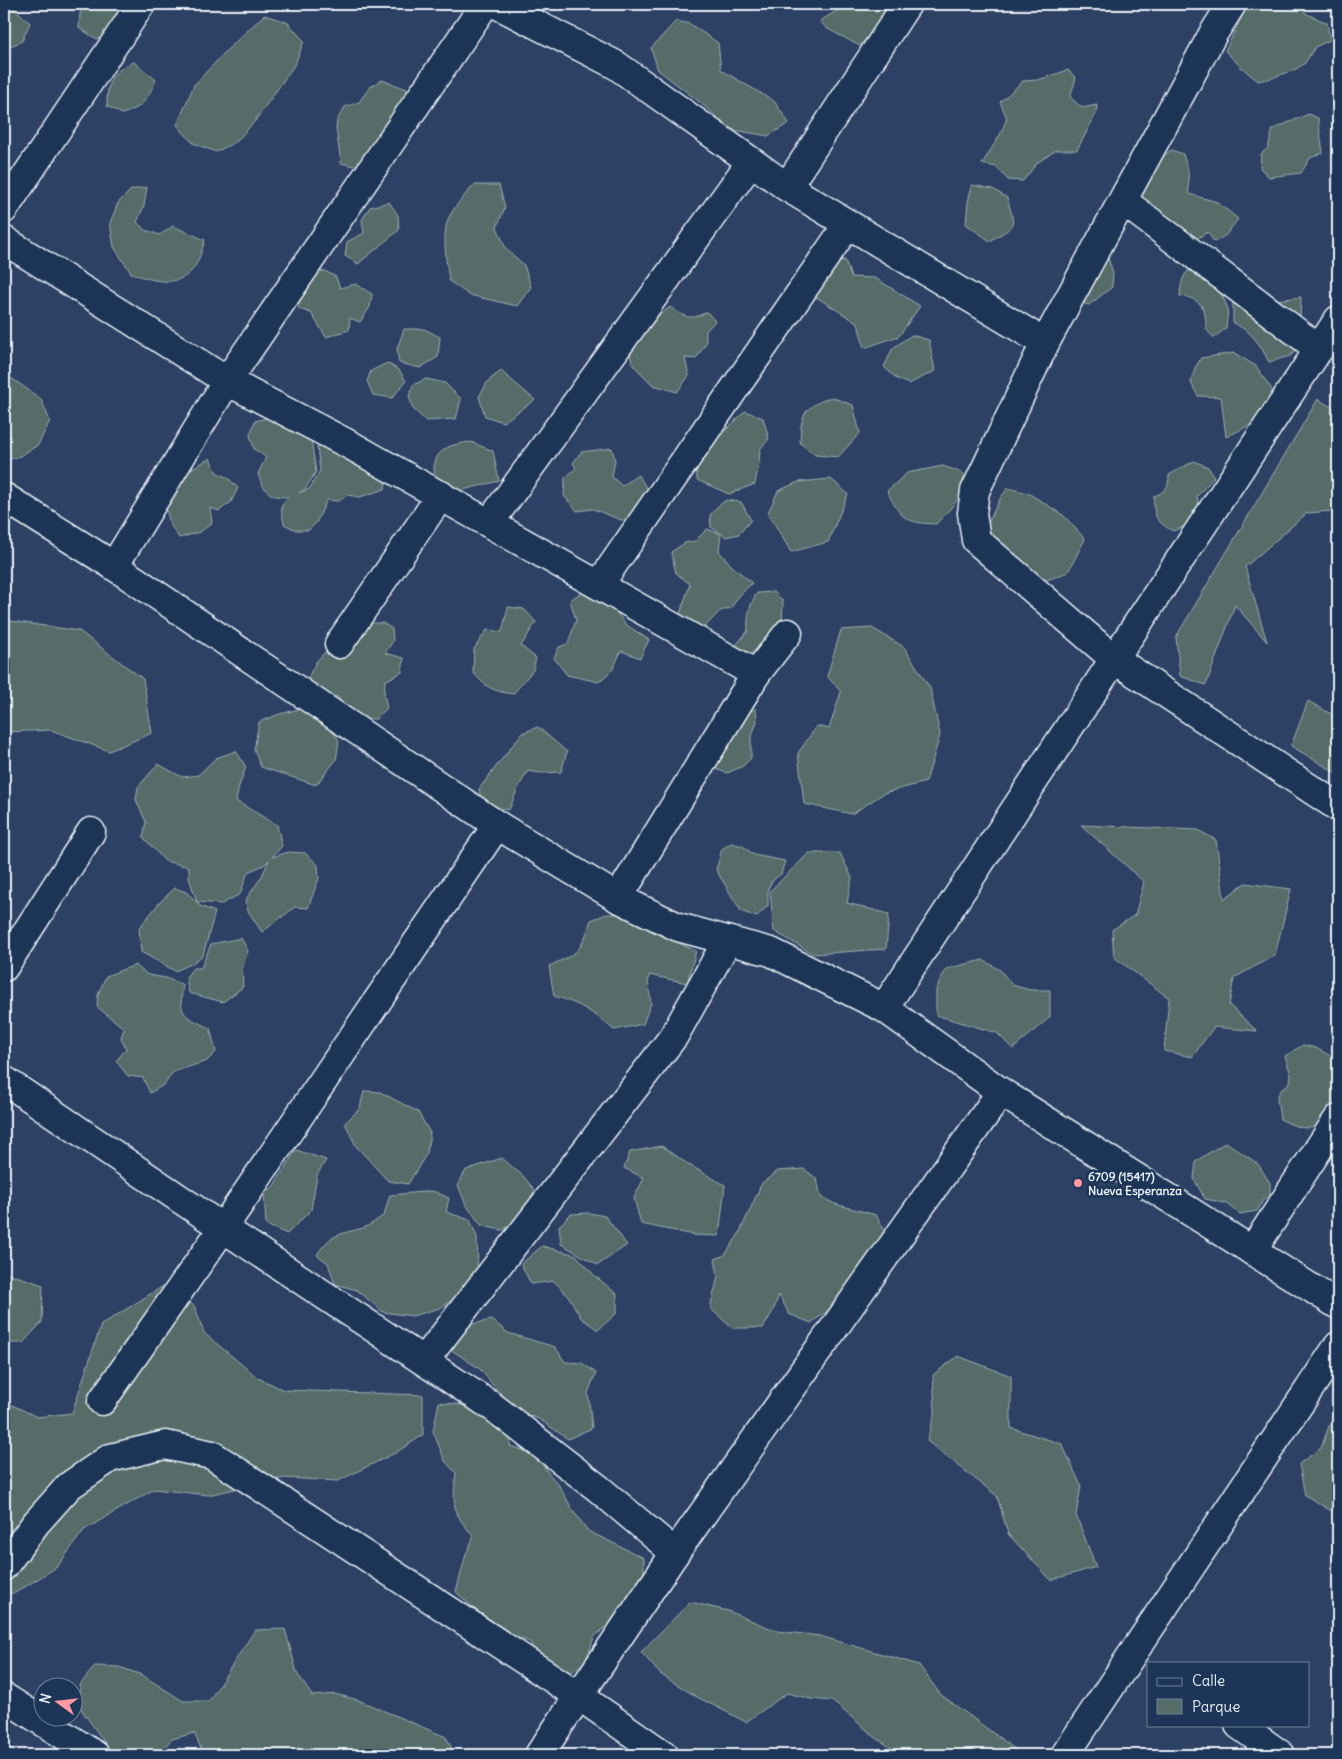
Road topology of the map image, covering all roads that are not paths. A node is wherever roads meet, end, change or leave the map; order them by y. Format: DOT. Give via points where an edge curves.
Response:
graph roads {
  1 [pos="141,4"];
  2 [pos="484,4"];
  3 [pos="496,4"];
  4 [pos="907,4"];
  5 [pos="1232,4"];
  6 [pos="524,10"];
  7 [pos="751,162"];
  8 [pos="787,187"];
  9 [pos="1122,201"];
  10 [pos="4,209"];
  11 [pos="848,224"];
  12 [pos="4,240"];
  13 [pos="1338,320"];
  14 [pos="1045,343"];
  15 [pos="1319,349"];
  16 [pos="227,382"];
  17 [pos="441,495"];
  18 [pos="4,497"];
  19 [pos="490,522"];
  20 [pos="114,566"];
  21 [pos="599,585"];
  22 [pos="788,633"];
  23 [pos="338,644"];
  24 [pos="1114,659"];
  25 [pos="756,674"];
  26 [pos="1338,807"];
  27 [pos="497,825"];
  28 [pos="91,832"];
  29 [pos="618,898"];
  30 [pos="727,941"];
  31 [pos="4,967"];
  32 [pos="884,1008"];
  33 [pos="4,1080"];
  34 [pos="1001,1092"];
  35 [pos="1338,1119"];
  36 [pos="222,1228"];
  37 [pos="1252,1251"];
  38 [pos="1338,1305"];
  39 [pos="1338,1346"];
  40 [pos="424,1361"];
  41 [pos="102,1401"];
  42 [pos="675,1553"];
  43 [pos="4,1566"];
  44 [pos="1142,1657"];
  45 [pos="579,1696"];
  46 [pos="4,1697"];
  47 [pos="1240,1726"];
  48 [pos="95,1755"];
  49 [pos="539,1755"];
  50 [pos="664,1755"];
  51 [pos="1065,1755"];
  52 [pos="1281,1755"];
  1 -- 10 [label="street"];
  2 -- 16 [label="street"];
  3 -- 6 [label="street"];
  4 -- 8 [label="street"];
  5 -- 9 [label="street"];
  6 -- 7 [label="street" via="616,65"];
  7 -- 8 [label="street"];
  7 -- 19 [label="street"];
  8 -- 11 [label="street"];
  9 -- 14 [label="street"];
  9 -- 15 [label="street"];
  11 -- 14 [label="street"];
  11 -- 21 [label="street"];
  12 -- 16 [label="street"];
  13 -- 15 [label="street"];
  14 -- 24 [label="street" via="975,491 972,513 976,540"];
  15 -- 24 [label="street"];
  16 -- 17 [label="street"];
  16 -- 20 [label="street"];
  17 -- 19 [label="street"];
  17 -- 23 [label="street"];
  18 -- 20 [label="street"];
  19 -- 21 [label="street"];
  20 -- 27 [label="street"];
  21 -- 25 [label="street"];
  22 -- 25 [label="street"];
  24 -- 26 [label="street"];
  24 -- 32 [label="street"];
  25 -- 29 [label="street"];
  27 -- 29 [label="street"];
  27 -- 36 [label="street"];
  28 -- 31 [label="street"];
  29 -- 30 [label="street" via="678,927"];
  30 -- 32 [label="street" via="771,952"];
  30 -- 40 [label="street" via="674,1036"];
  32 -- 34 [label="street"];
  33 -- 36 [label="street"];
  34 -- 37 [label="street"];
  34 -- 42 [label="street"];
  35 -- 37 [label="street"];
  36 -- 40 [label="street"];
  36 -- 41 [label="street"];
  37 -- 38 [label="street"];
  39 -- 44 [label="street"];
  40 -- 42 [label="street" via="493,1407"];
  42 -- 45 [label="street"];
  43 -- 45 [label="street" via="69,1486 110,1458 165,1446 212,1455"];
  44 -- 51 [label="street"];
  45 -- 49 [label="street"];
  45 -- 50 [label="street"];
  46 -- 48 [label="street"];
  47 -- 52 [label="street"];
}
